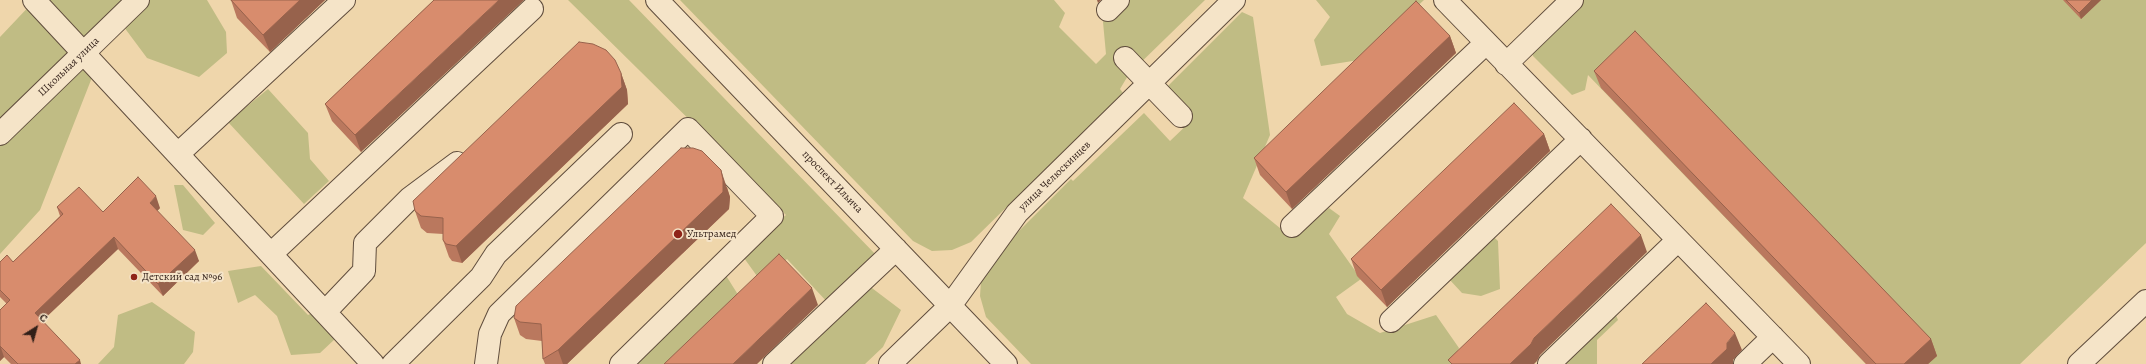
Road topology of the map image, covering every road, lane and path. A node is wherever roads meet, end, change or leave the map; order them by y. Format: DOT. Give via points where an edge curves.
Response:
graph roads {
  1 [pos="34,0"];
  2 [pos="138,0"];
  3 [pos="344,0"];
  4 [pos="657,0"];
  5 [pos="1234,0"];
  6 [pos="1445,0"];
  7 [pos="1572,0"];
  8 [pos="532,9"];
  9 [pos="1486,43"];
  10 [pos="83,55"];
  11 [pos="1125,58"];
  12 [pos="1506,64"];
  13 [pos="1150,83"];
  14 [pos="1181,116"];
  15 [pos="0,134"];
  16 [pos="621,134"];
  17 [pos="1581,139"];
  18 [pos="474,146"];
  19 [pos="178,154"];
  20 [pos="1292,226"];
  21 [pos="1677,241"];
  22 [pos="896,249"];
  23 [pos="271,254"];
  24 [pos="2146,301"];
  25 [pos="950,306"];
  26 [pos="325,312"];
  27 [pos="1392,321"];
  28 [pos="1773,337"];
  29 [pos="373,364"];
  30 [pos="393,364"];
  31 [pos="486,364"];
  32 [pos="621,364"];
  33 [pos="774,364"];
  34 [pos="890,364"];
  35 [pos="1006,364"];
  36 [pos="1549,364"];
  37 [pos="1745,364"];
  38 [pos="1799,364"];
  39 [pos="2079,364"];
  1 -- 10 [label="street"];
  2 -- 10 [label="street, Школьная улица"];
  3 -- 19 [label="street"];
  4 -- 22 [label="street, проспект Ильича"];
  5 -- 13 [label="street, улица Челюскинцев"];
  6 -- 9 [label="street"];
  7 -- 12 [label="street"];
  8 -- 23 [label="street"];
  9 -- 12 [label="street"];
  9 -- 20 [label="street"];
  10 -- 15 [label="street, Школьная улица"];
  10 -- 19 [label="street"];
  11 -- 13 [label="street"];
  12 -- 17 [label="street"];
  13 -- 14 [label="street"];
  13 -- 25 [label="street, улица Челюскинцев" via="1017,213"];
  16 -- 30 [label="street" via="496,254 481,276"];
  17 -- 21 [label="street"];
  17 -- 27 [label="street"];
  18 -- 26 [label="street" via="452,168 410,198 365,242 364,271"];
  19 -- 23 [label="street"];
  21 -- 28 [label="street"];
  21 -- 36 [label="street"];
  22 -- 25 [label="street, проспект Ильича"];
  22 -- 33 [label="street"];
  23 -- 26 [label="street"];
  24 -- 39 [label="street"];
  25 -- 34 [label="street, улица Челюскинцев"];
  25 -- 35 [label="street, проспект Ильича"];
  26 -- 29 [label="street"];
  28 -- 37 [label="street"];
  28 -- 38 [label="street"];
  31 -- 32 [label="street" via="490,334 499,314 688,129 772,216"];
}
